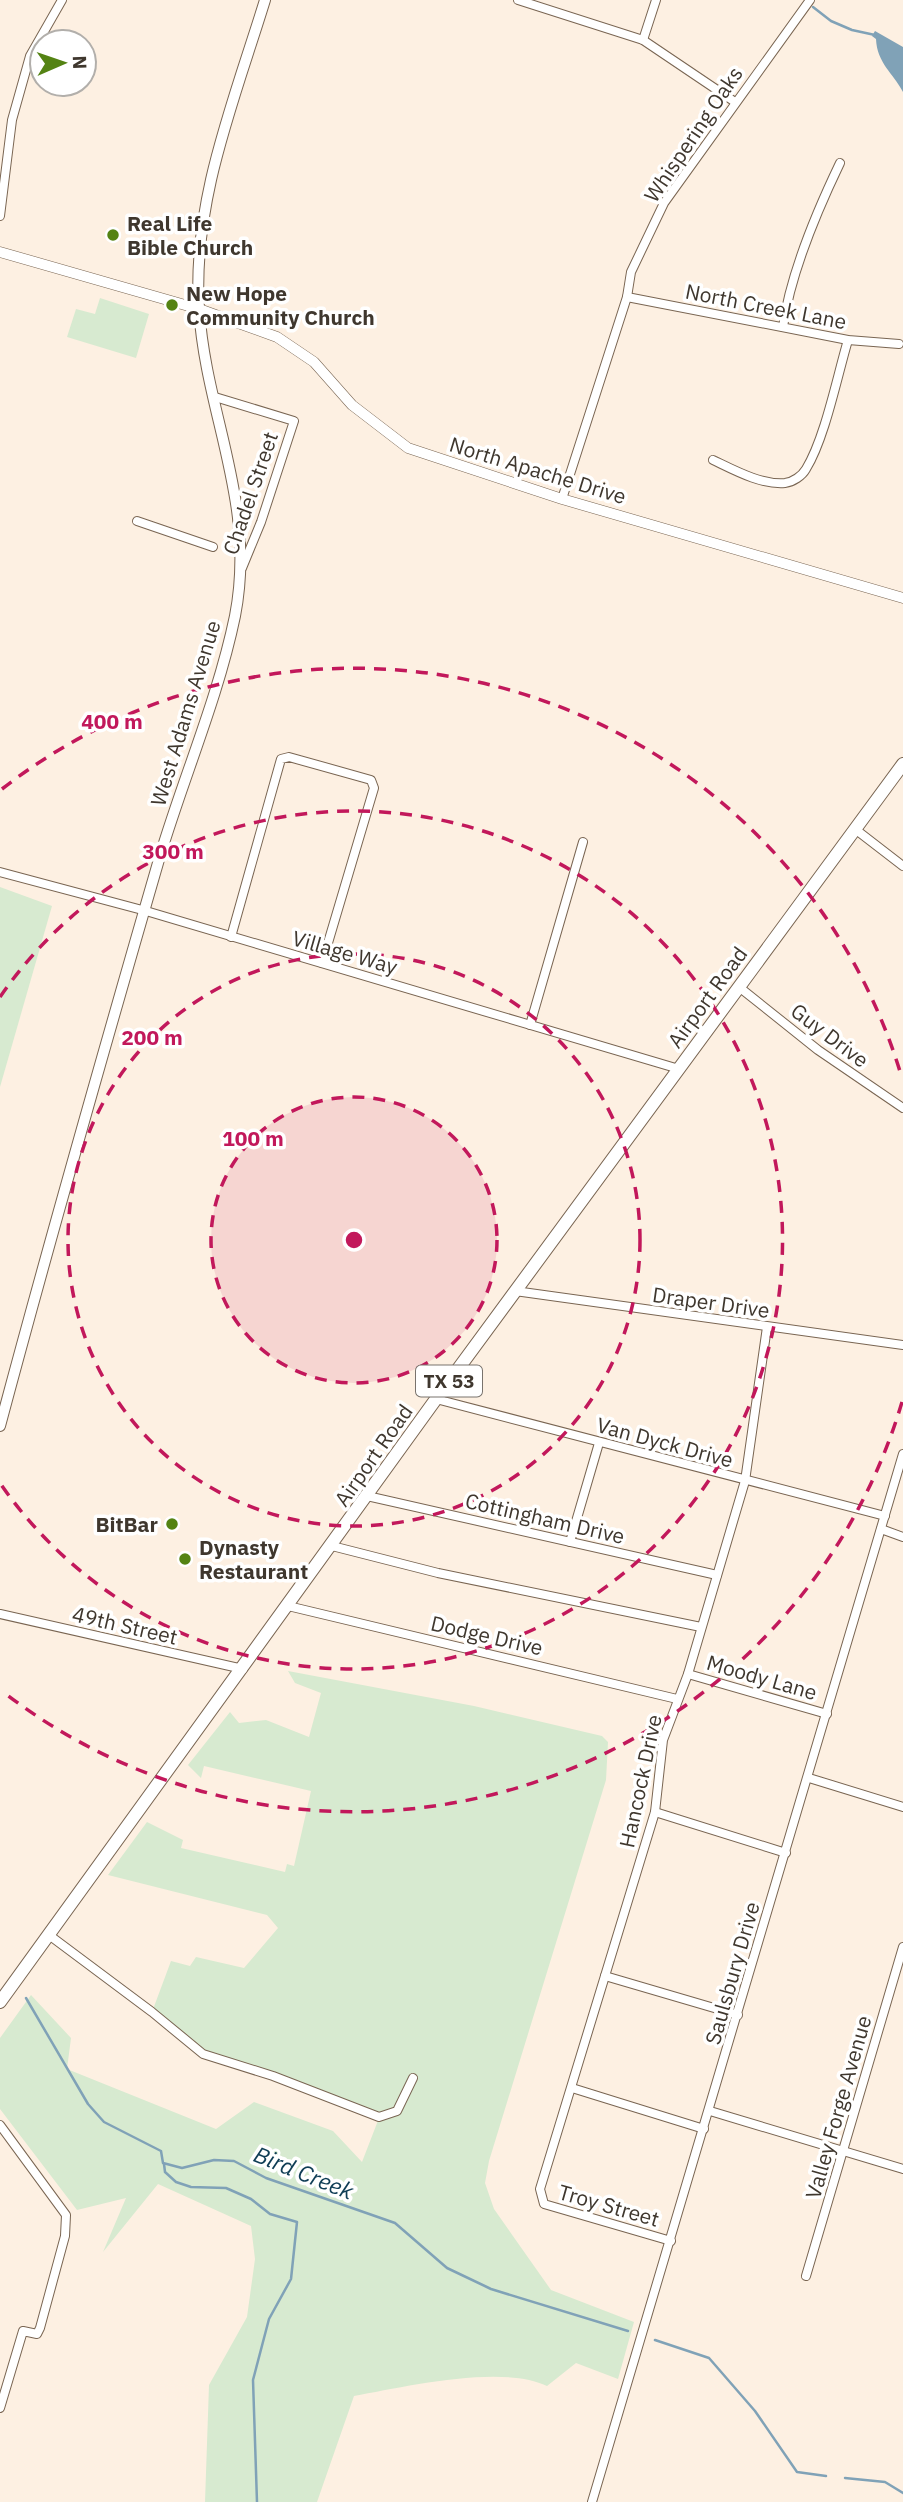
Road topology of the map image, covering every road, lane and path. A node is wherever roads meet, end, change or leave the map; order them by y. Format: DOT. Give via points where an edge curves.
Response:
graph roads {
  1 [pos="62,0"];
  2 [pos="265,0"];
  3 [pos="518,0"];
  4 [pos="656,0"];
  5 [pos="810,0"];
  6 [pos="643,40"];
  7 [pos="735,102"];
  8 [pos="841,163"];
  9 [pos="0,216"];
  10 [pos="0,252"];
  11 [pos="627,297"];
  12 [pos="199,309"];
  13 [pos="783,327"];
  14 [pos="848,341"];
  15 [pos="900,344"];
  16 [pos="215,397"];
  17 [pos="713,460"];
  18 [pos="562,499"];
  19 [pos="137,521"];
  20 [pos="213,547"];
  21 [pos="239,576"];
  22 [pos="903,598"];
  23 [pos="903,764"];
  24 [pos="855,829"];
  25 [pos="583,842"];
  26 [pos="903,866"];
  27 [pos="0,872"];
  28 [pos="146,911"];
  29 [pos="231,937"];
  30 [pos="322,964"];
  31 [pos="739,987"];
  32 [pos="530,1025"];
  33 [pos="679,1069"];
  34 [pos="903,1108"];
  35 [pos="515,1292"];
  36 [pos="767,1327"];
  37 [pos="903,1345"];
  38 [pos="436,1399"];
  39 [pos="0,1426"];
  40 [pos="599,1443"];
  41 [pos="903,1454"];
  42 [pos="745,1481"];
  43 [pos="367,1496"];
  44 [pos="885,1516"];
  45 [pos="881,1529"];
  46 [pos="903,1537"];
  47 [pos="570,1542"];
  48 [pos="332,1546"];
  49 [pos="717,1575"];
  50 [pos="288,1606"];
  51 [pos="0,1614"];
  52 [pos="701,1627"];
  53 [pos="243,1670"];
  54 [pos="688,1674"];
  55 [pos="677,1699"];
  56 [pos="827,1714"];
  57 [pos="809,1778"];
  58 [pos="903,1807"];
  59 [pos="655,1812"];
  60 [pos="786,1853"];
  61 [pos="49,1935"];
  62 [pos="903,1947"];
  63 [pos="605,1976"];
  64 [pos="0,2002"];
  65 [pos="738,2015"];
  66 [pos="413,2078"];
  67 [pos="572,2088"];
  68 [pos="710,2111"];
  69 [pos="0,2125"];
  70 [pos="704,2129"];
  71 [pos="843,2149"];
  72 [pos="903,2169"];
  73 [pos="540,2197"];
  74 [pos="671,2241"];
  75 [pos="806,2276"];
  76 [pos="0,2408"];
  77 [pos="592,2502"];
  1 -- 9 [label="street" via="30,56 12,120"];
  2 -- 12 [label="main road, West Adams Avenue" via="208,187 199,260"];
  3 -- 6 [label="street"];
  4 -- 6 [label="street"];
  5 -- 7 [label="street, Whispering Oaks"];
  6 -- 7 [label="street"];
  7 -- 11 [label="street, Whispering Oaks" via="664,203 631,272"];
  8 -- 13 [label="street" via="786,306"];
  10 -- 12 [label="street, North Apache Drive"];
  11 -- 13 [label="street, North Creek Lane"];
  11 -- 18 [label="street, Whispering Oaks"];
  12 -- 16 [label="main road, West Adams Avenue"];
  12 -- 18 [label="street, North Apache Drive" via="277,337 314,362 352,405 408,448"];
  13 -- 14 [label="street, North Creek Lane"];
  14 -- 15 [label="street, North Creek Lane"];
  14 -- 17 [label="street" via="815,450 796,479 784,483 755,477"];
  16 -- 21 [label="main road, West Adams Avenue" via="239,505"];
  16 -- 21 [label="street, Chadel Street" via="294,421"];
  18 -- 22 [label="street, North Apache Drive"];
  19 -- 20 [label="street"];
  21 -- 28 [label="main road, West Adams Avenue" via="231,629"];
  23 -- 24 [label="main road, Airport Road / TX 53"];
  24 -- 26 [label="street"];
  24 -- 31 [label="main road, Airport Road / TX 53"];
  25 -- 32 [label="street"];
  27 -- 28 [label="street, Village Way"];
  28 -- 29 [label="street, Village Way"];
  28 -- 39 [label="main road, West Adams Avenue"];
  29 -- 30 [label="street, Village Way"];
  29 -- 30 [label="street" via="281,759 289,757 371,780 374,788"];
  30 -- 32 [label="street, Village Way"];
  31 -- 33 [label="main road, Airport Road / TX 53"];
  31 -- 34 [label="street, Guy Drive" via="818,1050"];
  32 -- 33 [label="street, Village Way"];
  33 -- 35 [label="main road, Airport Road / TX 53"];
  35 -- 36 [label="street, Draper Drive"];
  35 -- 38 [label="main road, Airport Road / TX 53"];
  36 -- 37 [label="street, Draper Drive"];
  36 -- 42 [label="street, Hancock Drive"];
  38 -- 40 [label="street, Van Dyck Drive"];
  38 -- 43 [label="main road, Airport Road / TX 53"];
  40 -- 42 [label="street, Van Dyck Drive"];
  40 -- 47 [label="street"];
  41 -- 44 [label="street, Saulsbury Drive"];
  42 -- 44 [label="street, Van Dyck Drive"];
  42 -- 49 [label="street, Hancock Drive"];
  43 -- 47 [label="street, Cottingham Drive"];
  43 -- 48 [label="main road, Airport Road / TX 53"];
  44 -- 45 [label="street, Saulsbury Drive"];
  45 -- 46 [label="street"];
  45 -- 56 [label="street, Saulsbury Drive"];
  47 -- 49 [label="street, Cottingham Drive"];
  48 -- 50 [label="main road, Airport Road / TX 53"];
  48 -- 52 [label="street"];
  49 -- 52 [label="street, Hancock Drive"];
  50 -- 53 [label="main road, Airport Road / TX 53"];
  50 -- 55 [label="street, Dodge Drive"];
  51 -- 53 [label="street, 49th Street"];
  52 -- 54 [label="street, Hancock Drive"];
  53 -- 61 [label="main road, Airport Road / TX 53"];
  54 -- 55 [label="street, Hancock Drive"];
  54 -- 56 [label="street, Moody Lane"];
  55 -- 59 [label="street, Hancock Drive" via="663,1740"];
  56 -- 57 [label="street, Saulsbury Drive"];
  57 -- 58 [label="street"];
  57 -- 60 [label="street, Saulsbury Drive"];
  59 -- 60 [label="street"];
  59 -- 63 [label="street, Hancock Drive"];
  60 -- 65 [label="street, Saulsbury Drive"];
  61 -- 64 [label="main road, Airport Road / TX 53"];
  61 -- 66 [label="street" via="202,2054 379,2117 397,2110"];
  62 -- 71 [label="street, Valley Forge Avenue"];
  63 -- 65 [label="street"];
  63 -- 67 [label="street, Hancock Drive"];
  65 -- 68 [label="street, Saulsbury Drive"];
  67 -- 70 [label="street"];
  67 -- 73 [label="street, Hancock Drive"];
  68 -- 70 [label="street, Saulsbury Drive"];
  68 -- 71 [label="street"];
  69 -- 76 [label="street" via="66,2216 65,2236 40,2328 37,2334 23,2331"];
  70 -- 74 [label="street, Saulsbury Drive"];
  71 -- 72 [label="street"];
  71 -- 75 [label="street, Valley Forge Avenue"];
  73 -- 74 [label="street, Troy Street" via="544,2204"];
  74 -- 77 [label="street, Saulsbury Drive"];
}
